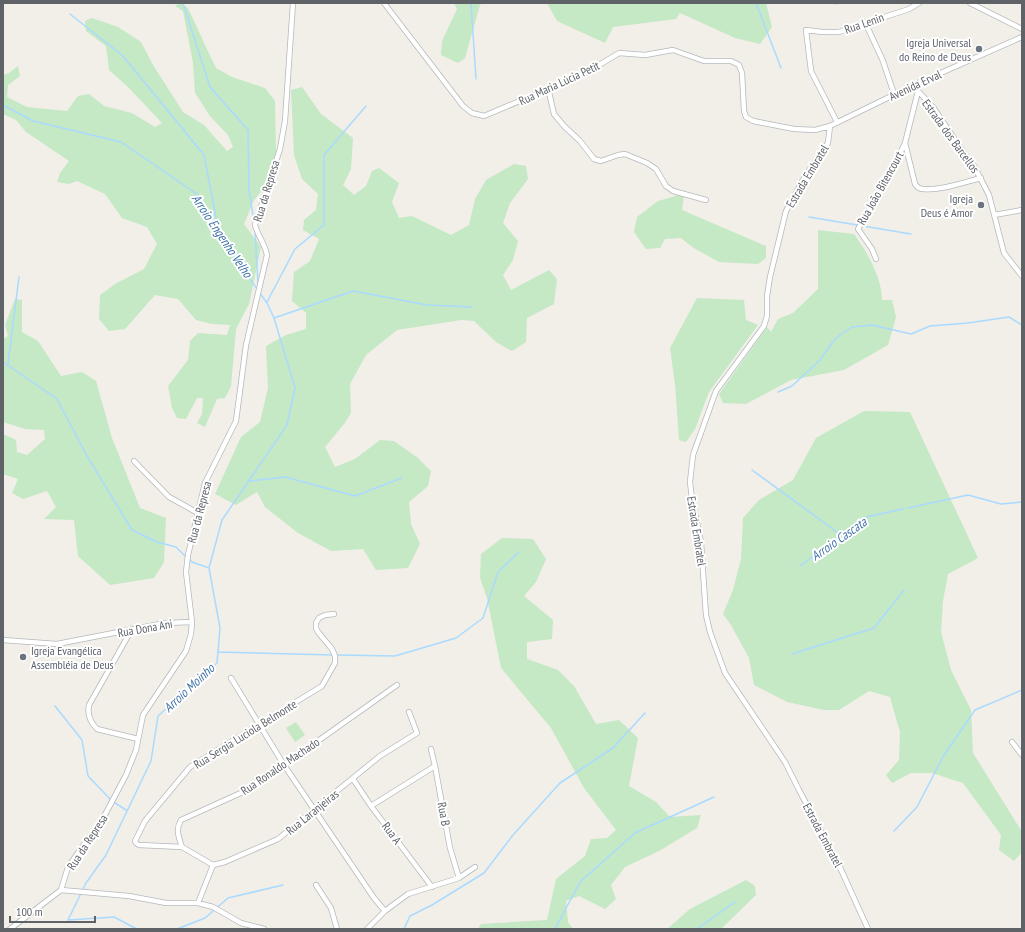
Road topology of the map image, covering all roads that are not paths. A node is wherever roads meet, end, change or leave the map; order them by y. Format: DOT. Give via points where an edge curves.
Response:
graph roads {
  1 [pos="293,3"];
  2 [pos="384,3"];
  3 [pos="919,3"];
  4 [pos="970,3"];
  5 [pos="865,22"];
  6 [pos="1022,29"];
  7 [pos="1022,37"];
  8 [pos="916,84"];
  9 [pos="548,88"];
  10 [pos="918,91"];
  11 [pos="894,94"];
  12 [pos="837,122"];
  13 [pos="830,126"];
  14 [pos="904,143"];
  15 [pos="981,178"];
  16 [pos="706,200"];
  17 [pos="1022,210"];
  18 [pos="994,215"];
  19 [pos="876,259"];
  20 [pos="1022,276"];
  21 [pos="134,462"];
  22 [pos="198,513"];
  23 [pos="334,614"];
  24 [pos="192,622"];
  25 [pos="132,629"];
  26 [pos="3,640"];
  27 [pos="231,678"];
  28 [pos="397,685"];
  29 [pos="409,712"];
  30 [pos="259,725"];
  31 [pos="138,739"];
  32 [pos="1012,742"];
  33 [pos="431,749"];
  34 [pos="1022,755"];
  35 [pos="284,765"];
  36 [pos="435,766"];
  37 [pos="353,779"];
  38 [pos="371,806"];
  39 [pos="314,810"];
  40 [pos="182,847"];
  41 [pos="213,865"];
  42 [pos="475,867"];
  43 [pos="459,878"];
  44 [pos="316,885"];
  45 [pos="432,887"];
  46 [pos="61,890"];
  47 [pos="198,903"];
  48 [pos="385,912"];
  49 [pos="10,929"];
  50 [pos="264,929"];
  51 [pos="337,929"];
  52 [pos="367,929"];
  53 [pos="868,929"];
  1 -- 22 [label="street, Rua da Represa" via="285,121 280,148 255,225 256,232 266,246 265,267 246,345 236,421 205,483"];
  2 -- 9 [label="street, Rua Maria Lúcia Petit" via="463,106 472,113 484,116 491,114"];
  3 -- 5 [label="street, Rua Lenin" via="909,9"];
  4 -- 6 [label="street"];
  5 -- 11 [label="street" via="883,61"];
  5 -- 12 [label="street, Rua Lenin" via="839,32 806,30 811,71"];
  7 -- 8 [label="street, Avenida Erval"];
  8 -- 10 [label="street, Estrada dos Barcellos"];
  8 -- 11 [label="street, Avenida Erval"];
  9 -- 13 [label="street, Rua Maria Lúcia Petit" via="586,73 619,53 645,55 673,50 704,61 731,62 738,65 742,73 744,111 746,117 753,121 794,129 815,130"];
  9 -- 16 [label="street" via="554,114 594,160 601,161 626,154 656,169 666,186 673,191"];
  10 -- 14 [label="street, Rua João Bitencourt"];
  10 -- 15 [label="street, Estrada dos Barcellos" via="934,107"];
  11 -- 12 [label="street, Avenida Erval"];
  12 -- 13 [label="street, Avenida Erval"];
  13 -- 53 [label="street, Estrada Embratel" via="828,143 786,210 770,277 764,326 716,391 693,455 690,482 702,548 706,616 725,673 785,762 838,863"];
  14 -- 15 [label="street" via="915,184 922,190"];
  14 -- 19 [label="street, Rua João Bitencourt" via="892,170 858,229"];
  15 -- 18 [label="street, Estrada dos Barcellos"];
  17 -- 18 [label="street"];
  18 -- 20 [label="street, Estrada dos Barcellos" via="1004,254"];
  21 -- 22 [label="street" via="169,497"];
  22 -- 24 [label="street, Rua da Represa" via="186,572"];
  23 -- 30 [label="street, Rua Sergia Luciola Belmonte" via="324,614 316,623 318,632 335,656 335,663 322,686"];
  24 -- 25 [label="street, Rua Dona Ani" via="165,623"];
  24 -- 31 [label="street, Rua da Represa" via="186,651 142,715"];
  25 -- 26 [label="street, Rua Dona Ani" via="57,644"];
  25 -- 31 [label="street" via="89,705 87,713 92,725 97,729"];
  27 -- 30 [label="street"];
  28 -- 35 [label="street, Rua Ronaldo Machado"];
  29 -- 37 [label="street, Rua Laranjeiras" via="417,733 380,756"];
  30 -- 35 [label="street"];
  30 -- 40 [label="street, Rua Sergia Luciola Belmonte" via="190,768 145,821 136,841 139,846"];
  31 -- 46 [label="street, Rua da Represa" via="126,775 99,826 68,867"];
  32 -- 34 [label="street"];
  33 -- 36 [label="street, Rua B"];
  35 -- 39 [label="street"];
  35 -- 40 [label="street, Rua Ronaldo Machado" via="243,792 181,820 177,831"];
  36 -- 38 [label="street"];
  36 -- 43 [label="street, Rua B" via="450,848"];
  37 -- 38 [label="street, Rua A"];
  37 -- 39 [label="street, Rua Laranjeiras"];
  38 -- 45 [label="street, Rua A"];
  39 -- 41 [label="street, Rua Laranjeiras" via="278,840"];
  39 -- 48 [label="street"];
  40 -- 41 [label="street"];
  41 -- 47 [label="street"];
  42 -- 43 [label="street"];
  43 -- 45 [label="street"];
  44 -- 51 [label="street" via="331,908"];
  45 -- 48 [label="street" via="408,894"];
  46 -- 47 [label="street" via="129,896 166,903"];
  46 -- 49 [label="street"];
  47 -- 50 [label="street" via="213,907 241,923"];
  48 -- 52 [label="street"];
}
